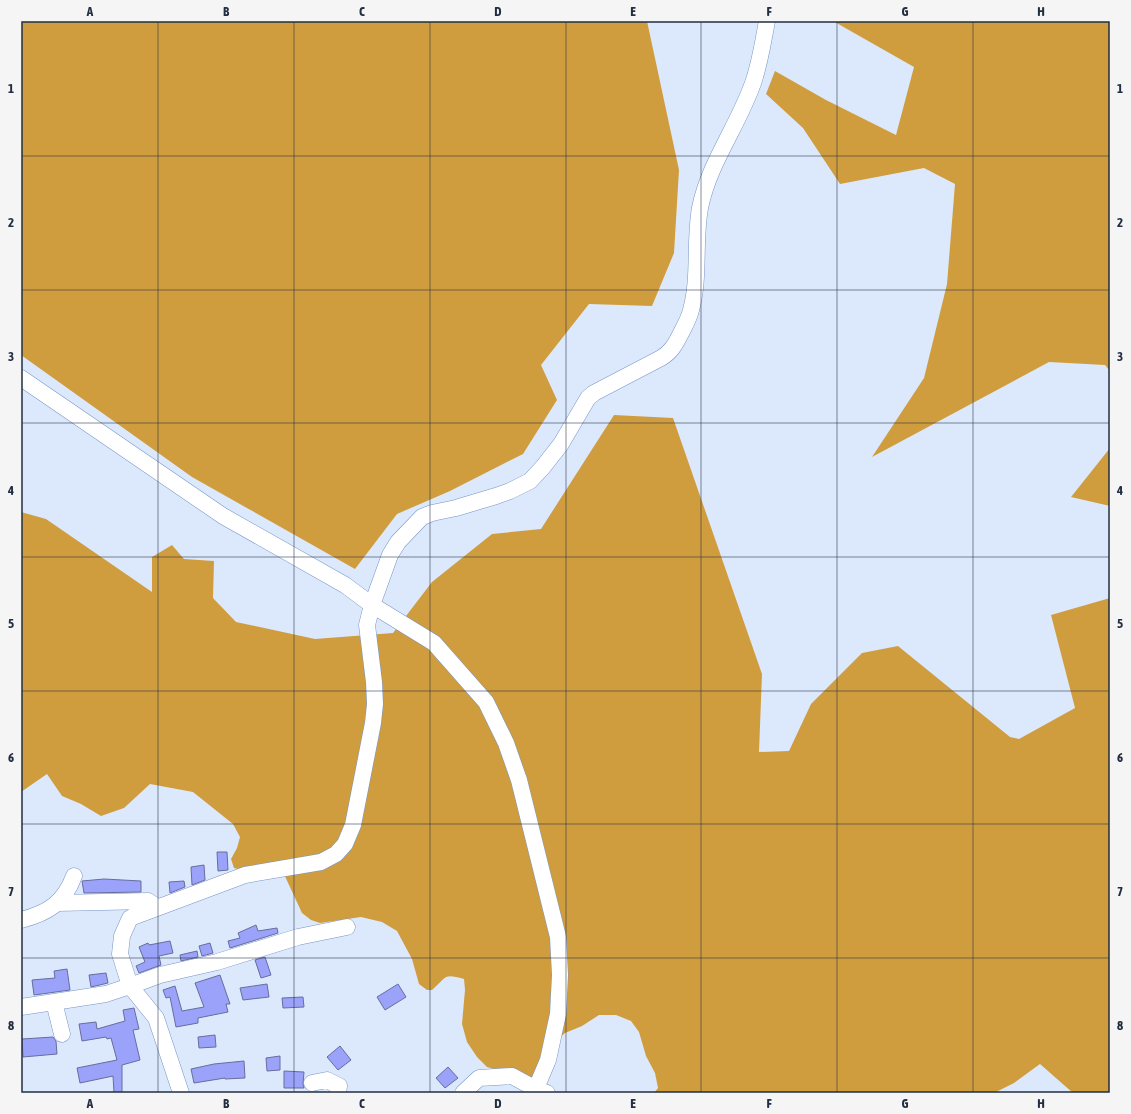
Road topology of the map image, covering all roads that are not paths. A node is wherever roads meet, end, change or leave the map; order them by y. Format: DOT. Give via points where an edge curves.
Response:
graph roads {
  1 [pos="767,21"];
  2 [pos="21,378"];
  3 [pos="372,605"];
  4 [pos="74,876"];
  5 [pos="56,903"];
  6 [pos="157,907"];
  7 [pos="21,920"];
  8 [pos="347,927"];
  9 [pos="130,986"];
  10 [pos="54,1002"];
  11 [pos="21,1007"];
  12 [pos="62,1034"];
  13 [pos="312,1083"];
  14 [pos="539,1092"];
  15 [pos="182,1093"];
  16 [pos="338,1093"];
  17 [pos="463,1093"];
  1 -- 3 [label="street" via="753,84 707,183 698,225 694,298 691,312 674,347 662,358 588,398 561,444 530,481 496,496 432,512 422,517 398,542 390,555"];
  2 -- 3 [label="street" via="217,512 345,585"];
  3 -- 6 [label="street" via="367,625 374,682 373,723 353,825 345,844 336,854 321,862 245,875"];
  3 -- 14 [label="street" via="434,643 486,702 506,743 519,780 558,937 558,1014"];
  4 -- 5 [label="street" via="69,889"];
  5 -- 6 [label="street" via="148,901"];
  5 -- 7 [label="street" via="42,914"];
  6 -- 9 [label="street" via="130,918 122,936 120,954"];
  8 -- 9 [label="street" via="298,937 217,962 160,975"];
  9 -- 10 [label="street" via="106,994"];
  9 -- 15 [label="street" via="156,1018"];
  10 -- 11 [label="street"];
  10 -- 12 [label="street"];
  13 -- 16 [label="street" via="327,1080 339,1086"];
  14 -- 17 [label="street" via="512,1076 479,1078"];
}
